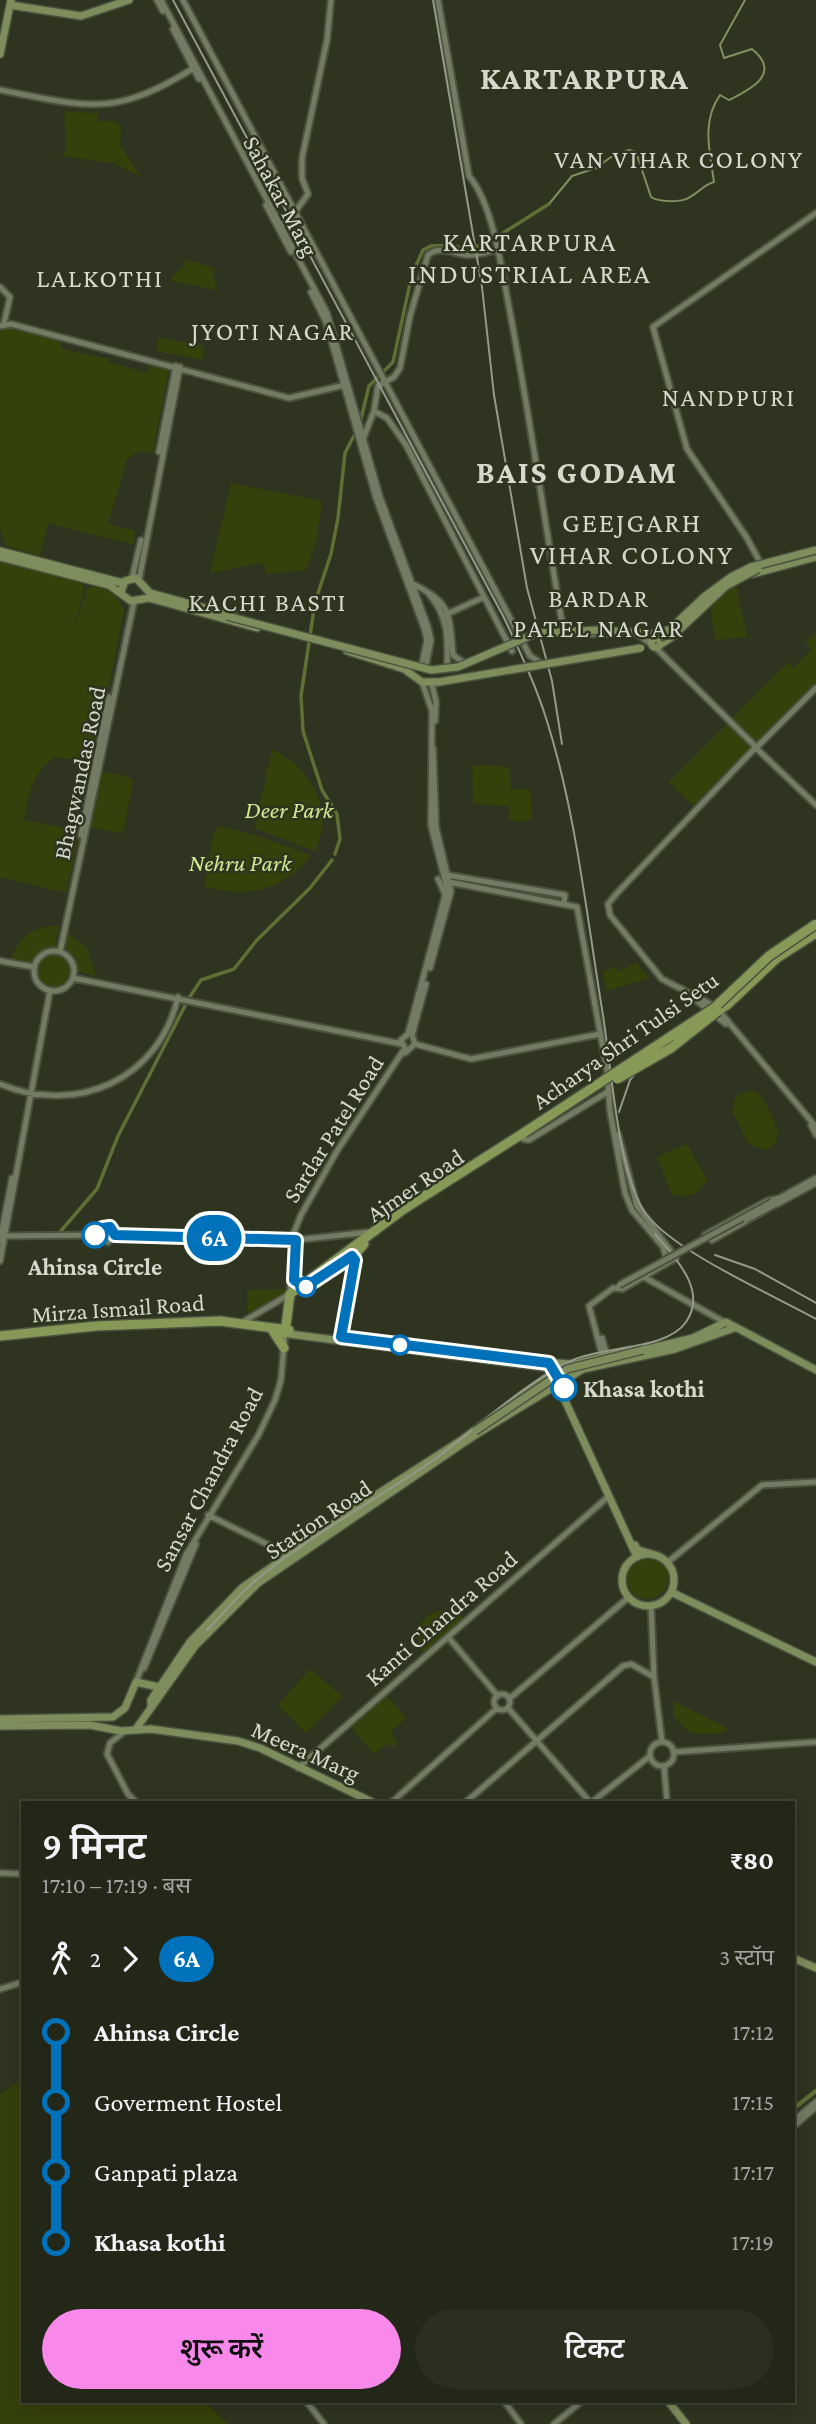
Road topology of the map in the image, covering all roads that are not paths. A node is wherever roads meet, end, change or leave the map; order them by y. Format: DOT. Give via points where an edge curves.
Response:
graph roads {
  1 [pos="122,0"];
  2 [pos="129,0"];
  3 [pos="159,0"];
  4 [pos="183,0"];
  5 [pos="331,0"];
  6 [pos="438,0"];
  7 [pos="10,2"];
  8 [pos="0,34"];
  9 [pos="0,54"];
  10 [pos="194,66"];
  11 [pos="0,88"];
  12 [pos="816,214"];
  13 [pos="296,215"];
  14 [pos="281,227"];
  15 [pos="497,248"];
  16 [pos="0,287"];
  17 [pos="2,323"];
  18 [pos="653,327"];
  19 [pos="178,367"];
  20 [pos="385,381"];
  21 [pos="346,384"];
  22 [pos="374,411"];
  23 [pos="361,439"];
  24 [pos="0,551"];
  25 [pos="816,552"];
  26 [pos="0,558"];
  27 [pos="762,566"];
  28 [pos="135,579"];
  29 [pos="123,583"];
  30 [pos="411,583"];
  31 [pos="121,592"];
  32 [pos="137,597"];
  33 [pos="484,597"];
  34 [pos="181,602"];
  35 [pos="688,611"];
  36 [pos="445,615"];
  37 [pos="695,618"];
  38 [pos="303,636"];
  39 [pos="317,640"];
  40 [pos="508,642"];
  41 [pos="651,643"];
  42 [pos="512,651"];
  43 [pos="450,656"];
  44 [pos="529,659"];
  45 [pos="463,662"];
  46 [pos="424,666"];
  47 [pos="447,668"];
  48 [pos="414,673"];
  49 [pos="436,680"];
  50 [pos="422,682"];
  51 [pos="816,688"];
  52 [pos="756,748"];
  53 [pos="816,805"];
  54 [pos="445,879"];
  55 [pos="466,885"];
  56 [pos="448,896"];
  57 [pos="564,903"];
  58 [pos="816,923"];
  59 [pos="816,932"];
  60 [pos="799,939"];
  61 [pos="58,952"];
  62 [pos="0,961"];
  63 [pos="34,967"];
  64 [pos="74,976"];
  65 [pos="49,991"];
  66 [pos="178,997"];
  67 [pos="717,1010"];
  68 [pos="600,1034"];
  69 [pos="410,1035"];
  70 [pos="415,1044"];
  71 [pos="404,1046"];
  72 [pos="622,1072"];
  73 [pos="0,1084"];
  74 [pos="30,1094"];
  75 [pos="609,1094"];
  76 [pos="816,1127"];
  77 [pos="524,1135"];
  78 [pos="816,1135"];
  79 [pos="816,1181"];
  80 [pos="776,1202"];
  81 [pos="376,1231"];
  82 [pos="2,1237"];
  83 [pos="294,1241"];
  84 [pos="674,1252"];
  85 [pos="355,1253"];
  86 [pos="666,1257"];
  87 [pos="0,1261"];
  88 [pos="642,1270"];
  89 [pos="646,1277"];
  90 [pos="616,1287"];
  91 [pos="294,1291"];
  92 [pos="241,1322"];
  93 [pos="722,1323"];
  94 [pos="274,1329"];
  95 [pos="291,1329"];
  96 [pos="728,1331"];
  97 [pos="0,1336"];
  98 [pos="328,1337"];
  99 [pos="341,1337"];
  100 [pos="691,1341"];
  101 [pos="285,1346"];
  102 [pos="391,1346"];
  103 [pos="446,1353"];
  104 [pos="605,1359"];
  105 [pos="549,1363"];
  106 [pos="571,1364"];
  107 [pos="555,1372"];
  108 [pos="816,1372"];
  109 [pos="559,1381"];
  110 [pos="545,1390"];
  111 [pos="563,1395"];
  112 [pos="474,1434"];
  113 [pos="816,1482"];
  114 [pos="609,1496"];
  115 [pos="209,1516"];
  116 [pos="652,1554"];
  117 [pos="291,1556"];
  118 [pos="637,1557"];
  119 [pos="668,1562"];
  120 [pos="672,1591"];
  121 [pos="629,1597"];
  122 [pos="651,1605"];
  123 [pos="448,1637"];
  124 [pos="816,1660"];
  125 [pos="654,1676"];
  126 [pos="138,1682"];
  127 [pos="162,1688"];
  128 [pos="498,1696"];
  129 [pos="509,1699"];
  130 [pos="497,1708"];
  131 [pos="508,1708"];
  132 [pos="117,1716"];
  133 [pos="144,1717"];
  134 [pos="0,1719"];
  135 [pos="0,1726"];
  136 [pos="136,1729"];
  137 [pos="151,1729"];
  138 [pos="123,1731"];
  139 [pos="537,1742"];
  140 [pos="662,1742"];
  141 [pos="816,1742"];
  142 [pos="674,1752"];
  143 [pos="650,1756"];
  144 [pos="664,1766"];
  145 [pos="298,1767"];
  146 [pos="135,1801"];
  147 [pos="363,1801"];
  148 [pos="370,1801"];
  149 [pos="393,1801"];
  150 [pos="467,1801"];
  151 [pos="590,1801"];
  152 [pos="592,1801"];
  153 [pos="667,1801"];
  154 [pos="0,1873"];
  155 [pos="21,1874"];
  156 [pos="795,1958"];
  157 [pos="816,1966"];
  158 [pos="21,1983"];
  159 [pos="0,1989"];
  160 [pos="816,2105"];
  161 [pos="795,2120"];
  162 [pos="795,2125"];
  163 [pos="308,2403"];
  164 [pos="505,2403"];
  165 [pos="580,2403"];
  166 [pos="668,2403"];
  167 [pos="324,2424"];
  168 [pos="521,2424"];
  169 [pos="554,2424"];
  170 [pos="684,2424"];
  1 -- 7 [label="main road" via="78,12"];
  2 -- 7 [label="main road" via="88,16"];
  3 -- 10 [label="street, Sahakar Marg"];
  4 -- 13 [label="street"];
  5 -- 13 [label="street" via="302,158 308,194"];
  6 -- 15 [label="street" via="469,176 476,183"];
  7 -- 8 [label="main road"];
  7 -- 9 [label="main road"];
  10 -- 11 [label="street" via="164,85 117,101 60,101"];
  10 -- 14 [label="street, Sahakar Marg"];
  12 -- 18 [label="street"];
  12 -- 18 [label="street"];
  13 -- 14 [label="street"];
  13 -- 20 [label="street"];
  14 -- 21 [label="street, Sahakar Marg" via="323,314"];
  15 -- 20 [label="street" via="467,255 431,252 410,316 400,368"];
  15 -- 41 [label="street" via="564,634 627,634"];
  16 -- 17 [label="street" via="10,297"];
  17 -- 19 [label="street"];
  18 -- 27 [label="street" via="687,449"];
  19 -- 21 [label="street" via="290,396"];
  19 -- 28 [label="street"];
  20 -- 22 [label="street" via="378,386"];
  20 -- 44 [label="street" via="495,585"];
  21 -- 23 [label="street, Sahakar Marg"];
  22 -- 23 [label="street"];
  22 -- 33 [label="street" via="387,418 406,445"];
  23 -- 30 [label="street"];
  23 -- 46 [label="street" via="380,512 424,628"];
  24 -- 29 [label="main road"];
  25 -- 27 [label="main road"];
  25 -- 39 [label="main road, bridge" via="734,580 669,636 551,633 438,674"];
  25 -- 41 [label="main road, bridge" via="741,571"];
  26 -- 31 [label="main road"];
  27 -- 35 [label="main road" via="719,582"];
  27 -- 37 [label="main road"];
  27 -- 41 [label="main road, bridge" via="721,587 676,630"];
  28 -- 29 [label="main road"];
  28 -- 32 [label="main road"];
  29 -- 31 [label="main road"];
  30 -- 36 [label="street" via="438,597"];
  30 -- 46 [label="street" via="431,640"];
  31 -- 32 [label="main road"];
  32 -- 34 [label="main road"];
  32 -- 38 [label="main road"];
  32 -- 61 [label="street, Bhagwandas Road"];
  33 -- 36 [label="street"];
  33 -- 40 [label="street"];
  34 -- 38 [label="main road"];
  34 -- 41 [label="main road, bridge" via="438,671 468,663 537,632 600,630"];
  35 -- 37 [label="main road"];
  35 -- 41 [label="main road"];
  36 -- 43 [label="street"];
  37 -- 41 [label="main road"];
  38 -- 39 [label="main road, bridge"];
  39 -- 46 [label="main road"];
  39 -- 48 [label="main road"];
  40 -- 42 [label="street"];
  40 -- 45 [label="street"];
  41 -- 44 [label="main road, bridge"];
  41 -- 49 [label="main road, bridge"];
  41 -- 52 [label="street"];
  43 -- 45 [label="street"];
  43 -- 47 [label="street"];
  44 -- 49 [label="main road, bridge"];
  45 -- 47 [label="street"];
  46 -- 47 [label="street"];
  46 -- 48 [label="main road" via="414,667"];
  46 -- 49 [label="main road"];
  48 -- 50 [label="main road"];
  49 -- 50 [label="main road"];
  49 -- 54 [label="street" via="434,814"];
  50 -- 54 [label="street" via="432,711 431,826"];
  51 -- 52 [label="street"];
  52 -- 53 [label="street"];
  52 -- 67 [label="street" via="608,904 610,915 662,979"];
  54 -- 55 [label="street"];
  54 -- 56 [label="street"];
  54 -- 56 [label="street"];
  54 -- 57 [label="street" via="565,895"];
  55 -- 56 [label="street"];
  55 -- 57 [label="street"];
  56 -- 69 [label="street"];
  57 -- 68 [label="street" via="577,907"];
  58 -- 60 [label="highway"];
  58 -- 72 [label="highway, Acharya Shri Tulsi Setu, bridge" via="769,956 715,1008"];
  59 -- 60 [label="highway"];
  59 -- 72 [label="highway, Acharya Shri Tulsi Setu, bridge" via="766,965 687,1037"];
  60 -- 67 [label="highway"];
  61 -- 63 [label="street" via="41,956"];
  61 -- 64 [label="street" via="72,963"];
  62 -- 63 [label="street"];
  63 -- 65 [label="street" via="36,980"];
  64 -- 65 [label="street" via="66,988"];
  64 -- 66 [label="street"];
  65 -- 74 [label="street"];
  66 -- 71 [label="street"];
  66 -- 74 [label="street" via="158,1041 127,1074 73,1096"];
  67 -- 72 [label="highway, bridge"];
  67 -- 76 [label="street"];
  67 -- 78 [label="street"];
  68 -- 70 [label="street" via="471,1059"];
  68 -- 75 [label="street"];
  69 -- 70 [label="street"];
  69 -- 71 [label="street"];
  70 -- 71 [label="street"];
  71 -- 83 [label="street, Sardar Patel Road" via="342,1148"];
  72 -- 77 [label="highway, Acharya Shri Tulsi Setu, bridge"];
  73 -- 74 [label="street"];
  74 -- 82 [label="street"];
  75 -- 77 [label="street" via="529,1140"];
  75 -- 84 [label="street" via="637,1206"];
  75 -- 86 [label="street" via="625,1193"];
  77 -- 81 [label="highway, Ajmer Road"];
  77 -- 85 [label="highway, Ajmer Road" via="403,1214"];
  79 -- 80 [label="street"];
  80 -- 80 [label="street" via="712,1240 705,1234 767,1201"];
  80 -- 90 [label="street, bridge"];
  81 -- 83 [label="street"];
  81 -- 85 [label="highway, Ajmer Road"];
  82 -- 83 [label="street" via="100,1235 108,1242 115,1235"];
  82 -- 87 [label="street"];
  83 -- 91 [label="street, Sardar Patel Road"];
  83 -- 91 [label="street, Sardar Patel Road"];
  84 -- 86 [label="street"];
  84 -- 89 [label="street" via="675,1260"];
  85 -- 91 [label="highway, Ajmer Road"];
  85 -- 99 [label="highway"];
  86 -- 88 [label="street"];
  88 -- 89 [label="street"];
  88 -- 90 [label="street"];
  89 -- 90 [label="street"];
  89 -- 93 [label="street"];
  90 -- 104 [label="street" via="591,1307"];
  90 -- 104 [label="street" via="589,1306"];
  91 -- 92 [label="street, Ajmer Road"];
  91 -- 95 [label="highway, Sardar Patel Road"];
  92 -- 94 [label="highway, Mirza Ismail Road"];
  92 -- 97 [label="highway, Mirza Ismail Road" via="96,1326"];
  93 -- 96 [label="main road"];
  93 -- 100 [label="main road"];
  94 -- 95 [label="highway, Mirza Ismail Road"];
  94 -- 101 [label="highway"];
  95 -- 98 [label="main road, Mirza Ismail Road"];
  95 -- 101 [label="street, Sansar Chandra Road"];
  95 -- 101 [label="main road" via="293,1336"];
  96 -- 100 [label="main road"];
  96 -- 108 [label="main road"];
  96 -- 108 [label="main road" via="741,1332"];
  98 -- 99 [label="main road, Mirza Ismail Road"];
  98 -- 102 [label="main road, Mirza Ismail Road"];
  99 -- 102 [label="main road, Mirza Ismail Road"];
  100 -- 104 [label="main road"];
  100 -- 112 [label="main road, bridge" via="575,1369"];
  101 -- 115 [label="street, Sansar Chandra Road" via="282,1380 265,1424"];
  102 -- 103 [label="main road, Mirza Ismail Road"];
  103 -- 105 [label="main road, Mirza Ismail Road"];
  103 -- 107 [label="main road, Mirza Ismail Road" via="541,1365"];
  104 -- 106 [label="main road"];
  104 -- 109 [label="main road, Station Road"];
  105 -- 106 [label="main road, Mirza Ismail Road"];
  105 -- 107 [label="main road"];
  106 -- 107 [label="main road, Station Road"];
  107 -- 109 [label="main road"];
  107 -- 112 [label="main road, Station Road"];
  109 -- 110 [label="main road, Station Road"];
  109 -- 111 [label="main road"];
  109 -- 116 [label="main road" via="635,1546"];
  110 -- 111 [label="main road"];
  110 -- 112 [label="main road, Station Road"];
  111 -- 114 [label="main road"];
  112 -- 117 [label="main road, Station Road"];
  112 -- 117 [label="main road, Station Road"];
  113 -- 119 [label="street" via="762,1485"];
  114 -- 118 [label="main road"];
  114 -- 123 [label="street, Kanti Chandra Road"];
  115 -- 117 [label="street"];
  115 -- 126 [label="street, Sansar Chandra Road"];
  116 -- 118 [label="main road"];
  116 -- 119 [label="main road"];
  117 -- 127 [label="main road" via="229,1602 190,1643"];
  118 -- 121 [label="main road" via="622,1578"];
  119 -- 120 [label="main road" via="674,1573"];
  120 -- 122 [label="main road" via="662,1602"];
  120 -- 124 [label="main road"];
  121 -- 122 [label="main road"];
  121 -- 129 [label="street"];
  122 -- 125 [label="street"];
  123 -- 128 [label="street"];
  123 -- 145 [label="street, Kanti Chandra Road"];
  125 -- 139 [label="street" via="631,1664 623,1666"];
  125 -- 140 [label="street"];
  126 -- 127 [label="main road"];
  126 -- 132 [label="main road, Sansar Chandra Road"];
  127 -- 133 [label="main road"];
  128 -- 129 [label="street"];
  128 -- 130 [label="street"];
  129 -- 131 [label="street"];
  130 -- 131 [label="street"];
  130 -- 149 [label="street"];
  131 -- 139 [label="street"];
  132 -- 134 [label="main road"];
  132 -- 138 [label="main road"];
  133 -- 136 [label="main road"];
  133 -- 137 [label="main road"];
  135 -- 138 [label="main road" via="90,1725"];
  136 -- 137 [label="main road, Meera Marg"];
  136 -- 138 [label="main road, Meera Marg"];
  137 -- 145 [label="main road, Meera Marg" via="249,1744"];
  138 -- 146 [label="street" via="107,1754"];
  139 -- 150 [label="street"];
  139 -- 151 [label="street"];
  140 -- 142 [label="street"];
  140 -- 143 [label="street" via="653,1745"];
  141 -- 142 [label="street"];
  142 -- 144 [label="street"];
  143 -- 144 [label="street" via="653,1763"];
  143 -- 152 [label="street"];
  144 -- 153 [label="street"];
  145 -- 147 [label="main road, Meera Marg"];
  145 -- 148 [label="main road, Meera Marg"];
  154 -- 155 [label="street"];
  156 -- 157 [label="main road"];
  158 -- 159 [label="street"];
  160 -- 161 [label="street"];
  160 -- 162 [label="street"];
  163 -- 167 [label="street"];
  164 -- 168 [label="street"];
  165 -- 169 [label="street"];
  166 -- 170 [label="main road"];
}
